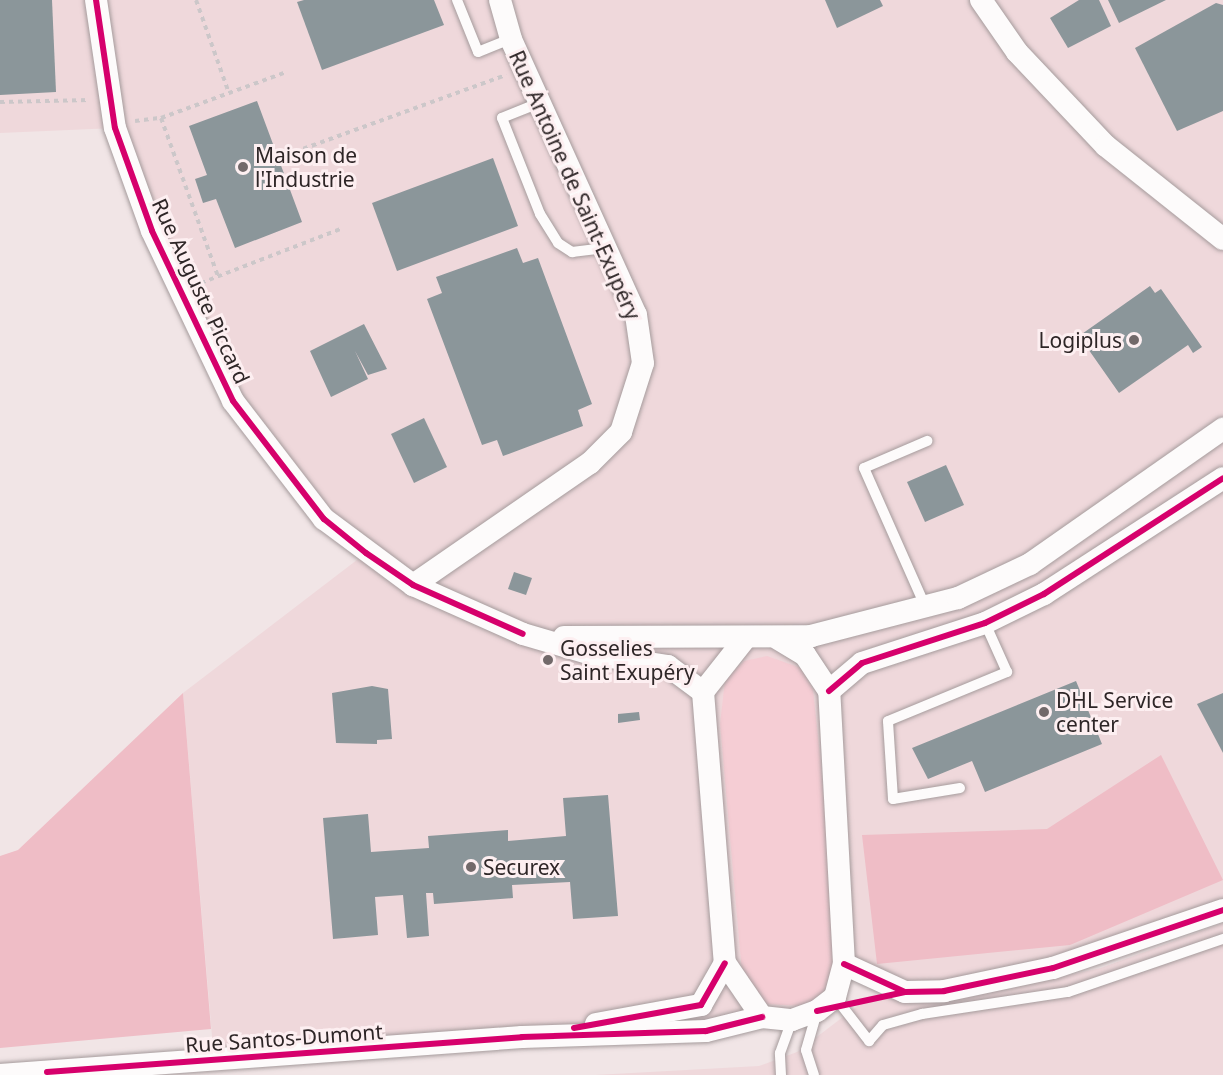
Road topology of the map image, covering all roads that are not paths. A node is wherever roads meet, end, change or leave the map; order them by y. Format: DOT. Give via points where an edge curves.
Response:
graph roads {
  1 [pos="96,0"];
  2 [pos="457,0"];
  3 [pos="501,0"];
  4 [pos="981,0"];
  5 [pos="511,39"];
  6 [pos="539,103"];
  7 [pos="1223,239"];
  8 [pos="605,248"];
  9 [pos="1223,429"];
  10 [pos="927,441"];
  11 [pos="1223,478"];
  12 [pos="413,585"];
  13 [pos="926,608"];
  14 [pos="985,623"];
  15 [pos="523,634"];
  16 [pos="778,639"];
  17 [pos="744,640"];
  18 [pos="829,691"];
  19 [pos="703,692"];
  20 [pos="960,788"];
  21 [pos="1223,910"];
  22 [pos="1223,939"];
  23 [pos="725,963"];
  24 [pos="844,964"];
  25 [pos="835,997"];
  26 [pos="817,1011"];
  27 [pos="762,1017"];
  28 [pos="792,1020"];
  29 [pos="522,1038"];
  30 [pos="47,1073"];
  31 [pos="0,1075"];
  32 [pos="781,1075"];
  33 [pos="814,1075"];
  1 -- 12 [label="street, Rue Auguste Piccard" via="115,128 179,292 233,401 271,456 324,519"];
  2 -- 5 [label="lane" via="477,52"];
  3 -- 5 [label="street, Rue Antoine de Saint-Exupéry"];
  4 -- 7 [label="street" via="1017,52 1106,146"];
  5 -- 6 [label="street, Rue Antoine de Saint-Exupéry"];
  6 -- 8 [label="street, Rue Antoine de Saint-Exupéry"];
  6 -- 8 [label="lane" via="502,118 540,214 558,243 572,252"];
  8 -- 12 [label="street, Rue Antoine de Saint-Exupéry" via="636,315 643,363 621,432 590,463"];
  9 -- 13 [label="street, Rue Auguste Piccard" via="1030,564"];
  10 -- 13 [label="lane" via="864,468"];
  11 -- 14 [label="street" via="1044,594"];
  12 -- 15 [label="street, Rue Auguste Piccard"];
  13 -- 16 [label="street, Rue Auguste Piccard"];
  14 -- 18 [label="street" via="862,663"];
  14 -- 20 [label="lane" via="1007,672 888,721 893,800"];
  15 -- 17 [label="street, Rue Auguste Piccard"];
  15 -- 19 [label="street, Rue Auguste Piccard" via="591,654 654,661"];
  16 -- 17 [label="street, Rue Auguste Piccard"];
  16 -- 18 [label="street" via="805,655"];
  17 -- 19 [label="street"];
  18 -- 24 [label="street"];
  19 -- 23 [label="street"];
  21 -- 24 [label="street" via="1053,968 944,991 905,992"];
  22 -- 25 [label="lane" via="1068,992 922,1014 883,1025 869,1041"];
  23 -- 27 [label="street"];
  23 -- 29 [label="street, Rue Santos-Dumont" via="701,1005"];
  24 -- 25 [label="street"];
  25 -- 26 [label="street"];
  26 -- 28 [label="street"];
  26 -- 33 [label="lane" via="806,1050"];
  27 -- 28 [label="street, Rue Santos-Dumont"];
  27 -- 29 [label="street, Rue Santos-Dumont" via="706,1031"];
  28 -- 32 [label="lane" via="780,1053"];
  29 -- 30 [label="street, Rue Santos-Dumont"];
  30 -- 31 [label="street, Rue Santos-Dumont"];
}
